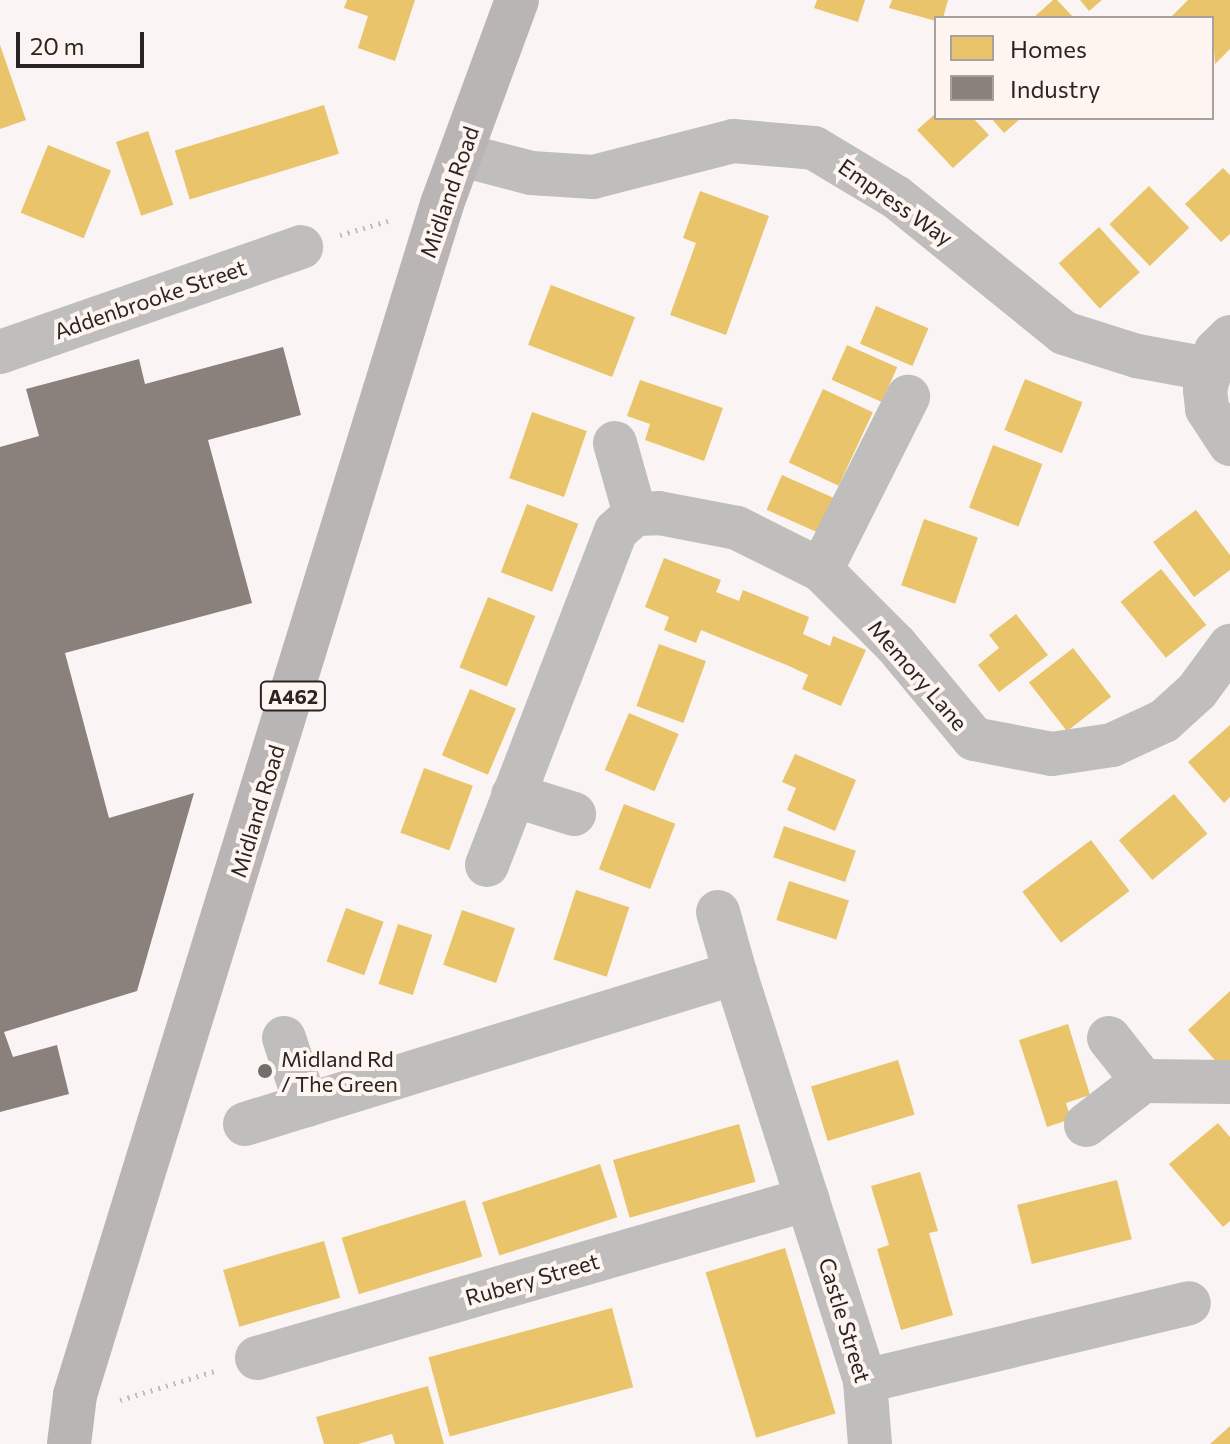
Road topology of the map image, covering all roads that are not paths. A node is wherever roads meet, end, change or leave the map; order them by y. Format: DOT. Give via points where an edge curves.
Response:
graph roads {
  1 [pos="517,0"];
  2 [pos="462,155"];
  3 [pos="301,247"];
  4 [pos="0,352"];
  5 [pos="1219,353"];
  6 [pos="908,397"];
  7 [pos="615,443"];
  8 [pos="1230,444"];
  9 [pos="635,514"];
  10 [pos="821,570"];
  11 [pos="1230,646"];
  12 [pos="513,795"];
  13 [pos="574,814"];
  14 [pos="487,865"];
  15 [pos="718,912"];
  16 [pos="735,973"];
  17 [pos="284,1038"];
  18 [pos="1109,1038"];
  19 [pos="1143,1081"];
  20 [pos="1230,1082"];
  21 [pos="306,1105"];
  22 [pos="245,1124"];
  23 [pos="1086,1125"];
  24 [pos="808,1199"];
  25 [pos="1189,1303"];
  26 [pos="257,1358"];
  27 [pos="865,1381"];
  28 [pos="66,1424"];
  29 [pos="870,1444"];
  1 -- 2 [label="main road, Midland Road / A462"];
  2 -- 5 [label="street, Empress Way" via="531,173 593,177 733,141 814,148 907,205 1064,333 1137,356"];
  2 -- 28 [label="main road, Midland Road / A462" via="442,204"];
  3 -- 4 [label="street, Addenbrooke Street"];
  5 -- 8 [label="street" via="1207,409"];
  6 -- 10 [label="street"];
  7 -- 9 [label="street"];
  9 -- 10 [label="street, Memory Lane" via="659,513 737,528"];
  9 -- 12 [label="street" via="616,531"];
  10 -- 11 [label="street, Memory Lane" via="896,645 974,739 1052,754 1112,745 1164,721 1197,691"];
  12 -- 13 [label="street"];
  12 -- 14 [label="street"];
  15 -- 16 [label="street, Castle Street"];
  16 -- 21 [label="street"];
  16 -- 24 [label="street, Castle Street"];
  17 -- 21 [label="street"];
  18 -- 19 [label="street"];
  19 -- 20 [label="street"];
  19 -- 23 [label="street"];
  21 -- 22 [label="street"];
  24 -- 26 [label="street, Rubery Street"];
  24 -- 27 [label="street, Castle Street"];
  25 -- 27 [label="street"];
  27 -- 29 [label="street, Castle Street"];
}
